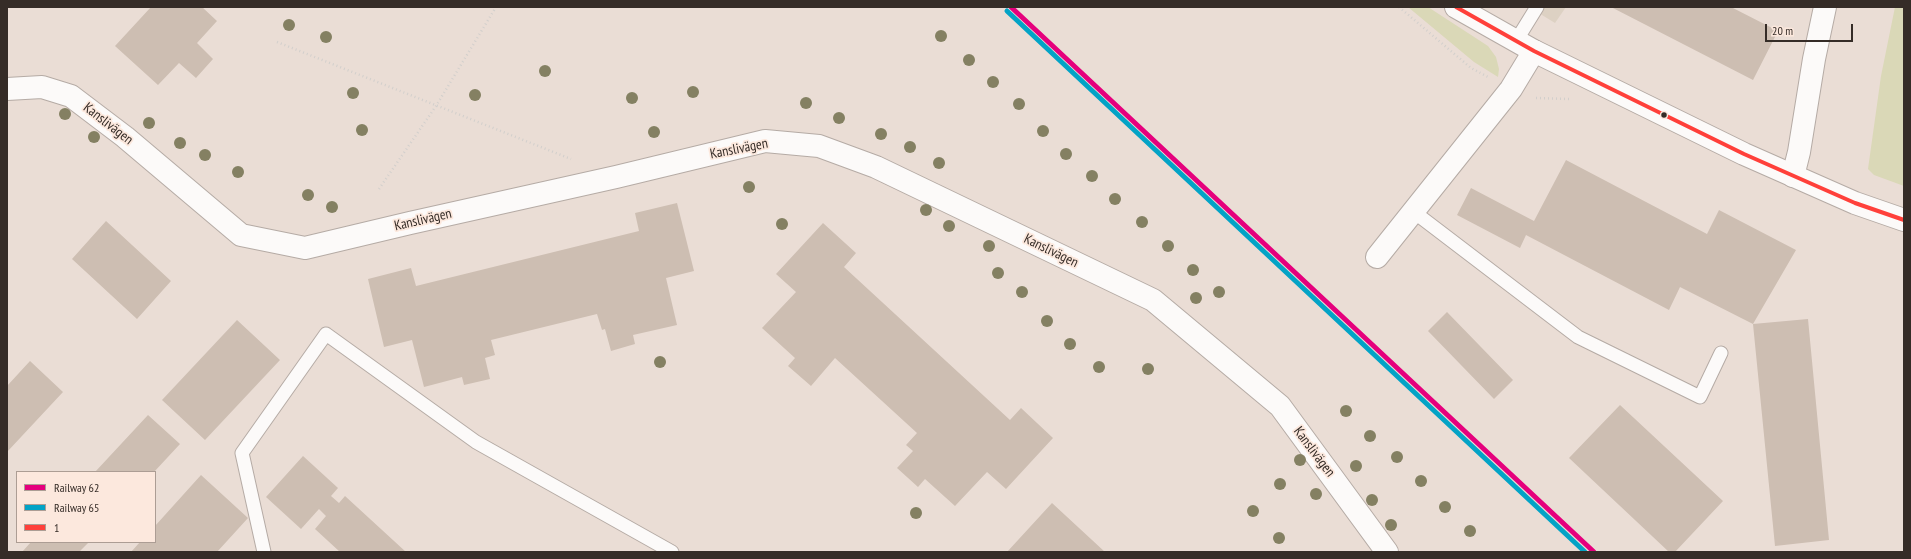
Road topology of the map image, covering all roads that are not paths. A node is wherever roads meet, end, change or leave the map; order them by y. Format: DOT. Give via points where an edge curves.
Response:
graph roads {
  1 [pos="1456,7"];
  2 [pos="1537,7"];
  3 [pos="1825,7"];
  4 [pos="1525,46"];
  5 [pos="7,89"];
  6 [pos="1793,176"];
  7 [pos="1414,212"];
  8 [pos="1904,220"];
  9 [pos="1377,257"];
  10 [pos="1721,353"];
  11 [pos="264,552"];
  12 [pos="672,552"];
  13 [pos="1387,552"];
  1 -- 4 [label="street"];
  2 -- 4 [label="lane"];
  3 -- 6 [label="street" via="1814,59 1800,152"];
  4 -- 6 [label="street"];
  4 -- 7 [label="street" via="1511,89"];
  5 -- 13 [label="street, Kanslivägen" via="42,87 71,96 125,137 241,235 305,248 765,141 819,146 876,167 1153,300 1280,406"];
  6 -- 8 [label="street" via="1855,203"];
  7 -- 9 [label="street"];
  7 -- 10 [label="lane" via="1578,337 1700,397"];
  11 -- 12 [label="lane" via="242,453 326,334 476,442"];
}
